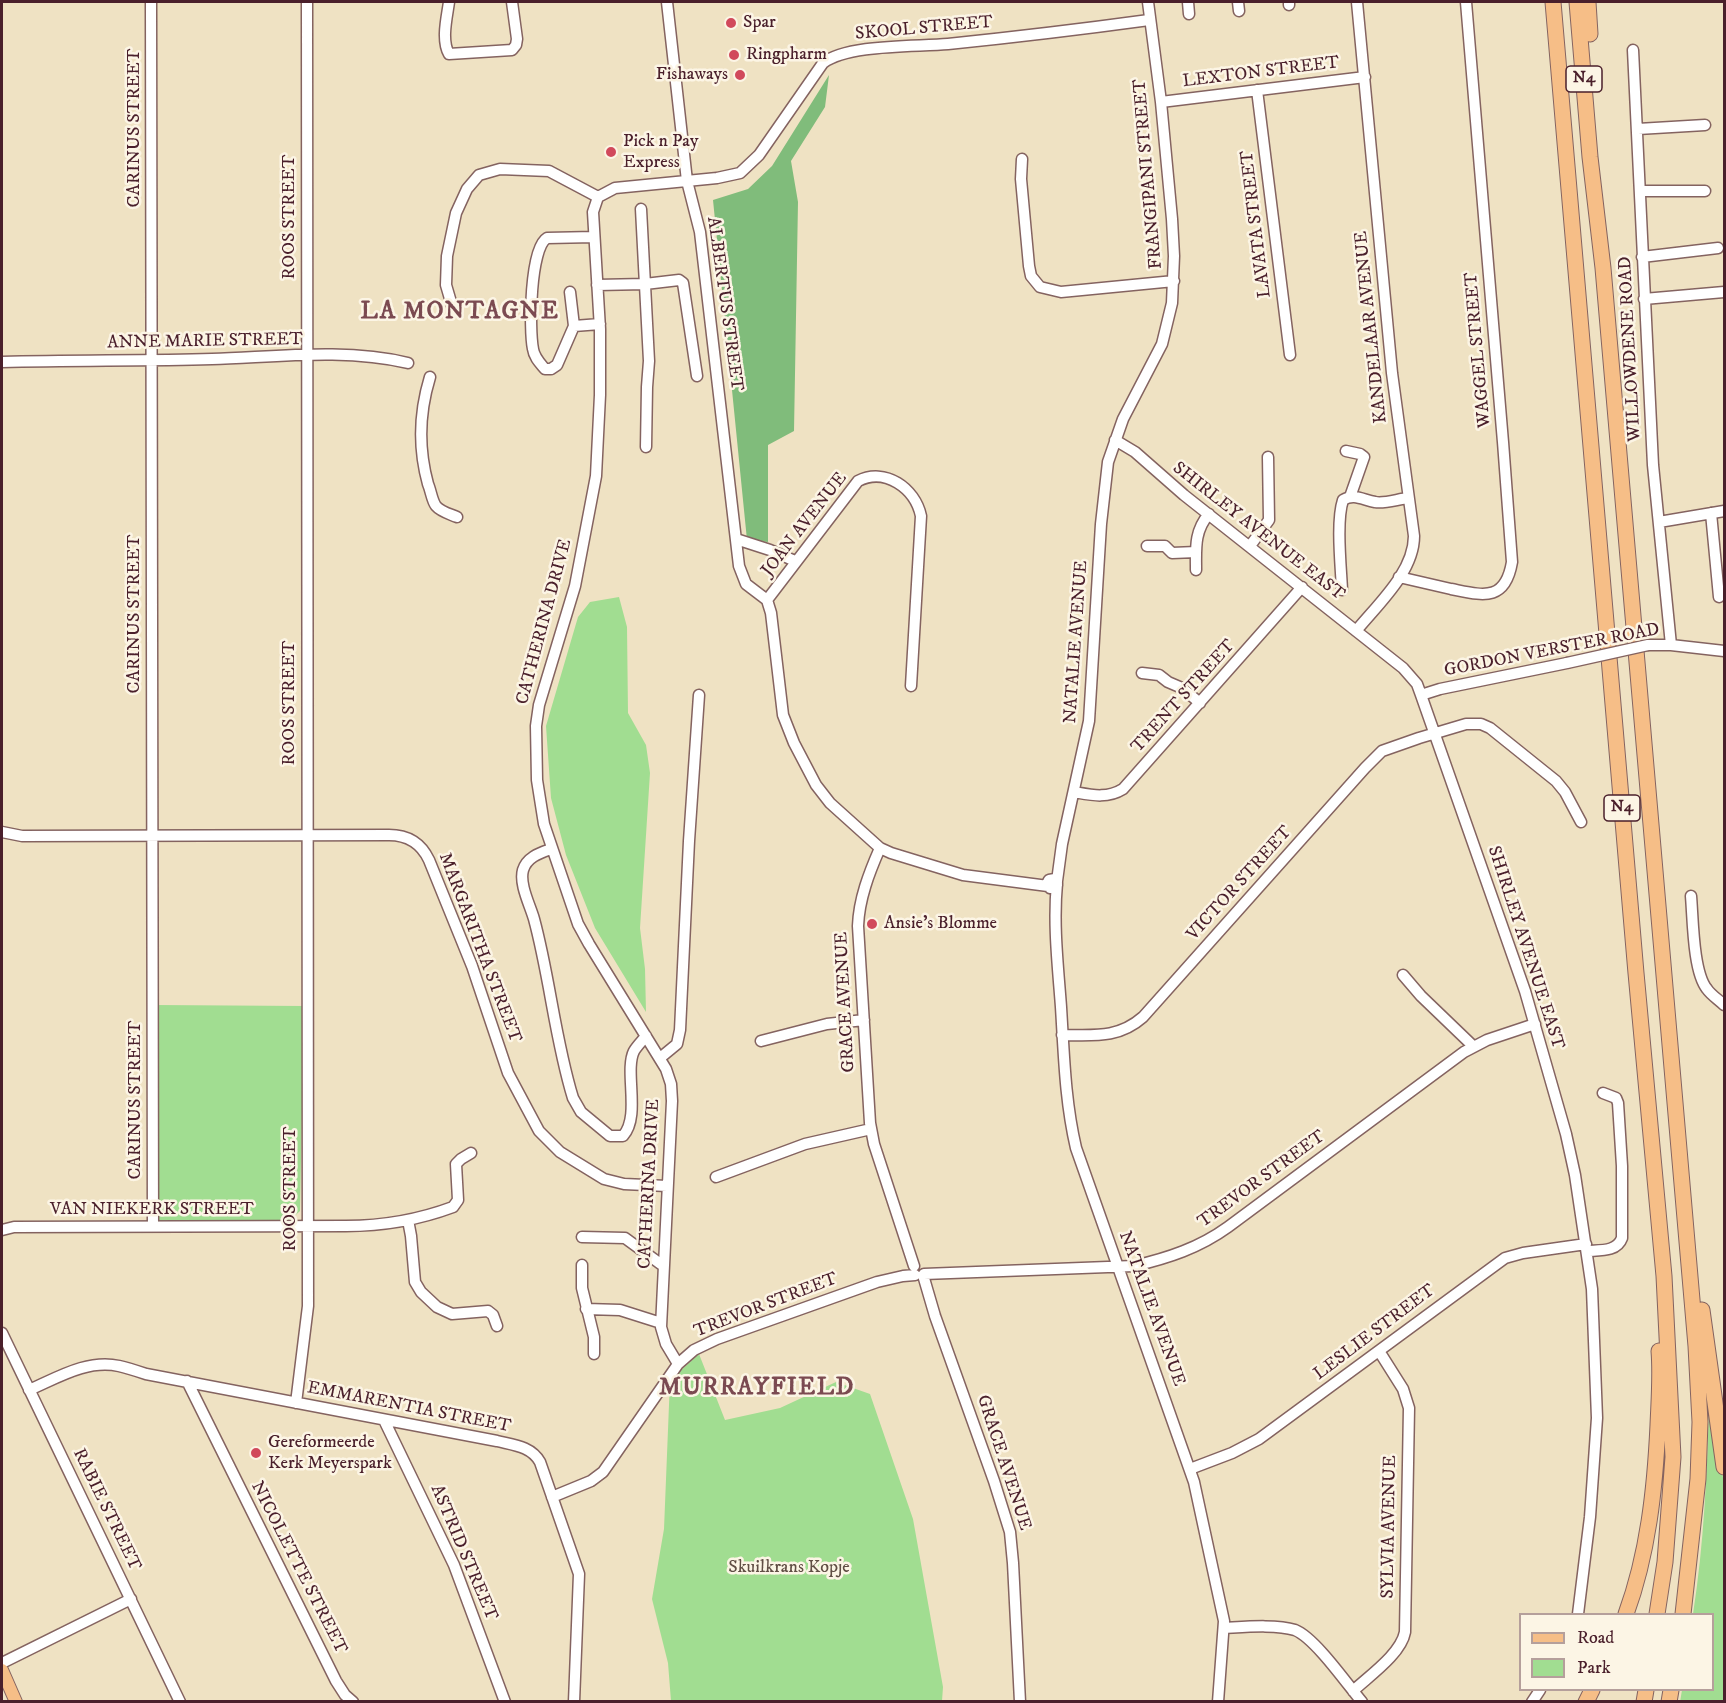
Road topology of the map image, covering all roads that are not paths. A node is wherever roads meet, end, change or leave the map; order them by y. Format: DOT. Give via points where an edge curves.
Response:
graph roads {
  1 [pos="151,2"];
  2 [pos="307,2"];
  3 [pos="449,2"];
  4 [pos="512,2"];
  5 [pos="667,2"];
  6 [pos="1148,2"];
  7 [pos="1188,2"];
  8 [pos="1357,2"];
  9 [pos="1466,2"];
  10 [pos="1553,2"];
  11 [pos="1577,2"];
  12 [pos="1588,2"];
  13 [pos="1189,14"];
  14 [pos="1149,20"];
  15 [pos="1633,50"];
  16 [pos="1365,77"];
  17 [pos="1257,90"];
  18 [pos="1161,102"];
  19 [pos="1705,125"];
  20 [pos="1638,129"];
  21 [pos="1022,159"];
  22 [pos="687,181"];
  23 [pos="1641,191"];
  24 [pos="1705,191"];
  25 [pos="598,197"];
  26 [pos="641,209"];
  27 [pos="594,237"];
  28 [pos="1718,248"];
  29 [pos="1642,257"];
  30 [pos="1603,268"];
  31 [pos="1174,281"];
  32 [pos="645,284"];
  33 [pos="597,285"];
  34 [pos="570,292"];
  35 [pos="1725,292"];
  36 [pos="1644,299"];
  37 [pos="453,309"];
  38 [pos="600,324"];
  39 [pos="574,326"];
  40 [pos="1290,355"];
  41 [pos="307,356"];
  42 [pos="152,360"];
  43 [pos="2,362"];
  44 [pos="408,363"];
  45 [pos="697,376"];
  46 [pos="430,377"];
  47 [pos="1115,440"];
  48 [pos="646,447"];
  49 [pos="1346,451"];
  50 [pos="1268,456"];
  51 [pos="1350,497"];
  52 [pos="1408,498"];
  53 [pos="1725,511"];
  54 [pos="1711,513"];
  55 [pos="1209,514"];
  56 [pos="457,517"];
  57 [pos="1659,522"];
  58 [pos="736,539"];
  59 [pos="1147,546"];
  60 [pos="1250,546"];
  61 [pos="1196,552"];
  62 [pos="795,561"];
  63 [pos="1196,570"];
  64 [pos="1399,578"];
  65 [pos="1302,588"];
  66 [pos="1342,590"];
  67 [pos="1719,597"];
  68 [pos="767,600"];
  69 [pos="1356,631"];
  70 [pos="1671,645"];
  71 [pos="1725,651"];
  72 [pos="1142,674"];
  73 [pos="911,686"];
  74 [pos="1421,694"];
  75 [pos="699,695"];
  76 [pos="1200,703"];
  77 [pos="1435,733"];
  78 [pos="1074,792"];
  79 [pos="1581,822"];
  80 [pos="152,835"];
  81 [pos="307,835"];
  82 [pos="2,836"];
  83 [pos="880,848"];
  84 [pos="551,849"];
  85 [pos="1051,883"];
  86 [pos="1691,896"];
  87 [pos="1636,973"];
  88 [pos="1403,975"];
  89 [pos="1725,1005"];
  90 [pos="864,1020"];
  91 [pos="1535,1024"];
  92 [pos="1062,1035"];
  93 [pos="646,1036"];
  94 [pos="761,1041"];
  95 [pos="1473,1046"];
  96 [pos="660,1058"];
  97 [pos="1603,1093"];
  98 [pos="871,1129"];
  99 [pos="471,1153"];
  100 [pos="1681,1176"];
  101 [pos="716,1177"];
  102 [pos="667,1186"];
  103 [pos="408,1220"];
  104 [pos="153,1226"];
  105 [pos="308,1226"];
  106 [pos="2,1230"];
  107 [pos="582,1237"];
  108 [pos="1586,1247"];
  109 [pos="582,1265"];
  110 [pos="662,1265"];
  111 [pos="1119,1267"];
  112 [pos="919,1270"];
  113 [pos="586,1309"];
  114 [pos="661,1323"];
  115 [pos="497,1326"];
  116 [pos="2,1333"];
  117 [pos="1379,1351"];
  118 [pos="594,1354"];
  119 [pos="678,1364"];
  120 [pos="187,1381"];
  121 [pos="29,1390"];
  122 [pos="296,1403"];
  123 [pos="384,1420"];
  124 [pos="1725,1467"];
  125 [pos="1190,1469"];
  126 [pos="552,1497"];
  127 [pos="131,1599"];
  128 [pos="1578,1613"];
  129 [pos="1626,1613"];
  130 [pos="1658,1613"];
  131 [pos="1683,1613"];
  132 [pos="1224,1628"];
  133 [pos="2,1663"];
  134 [pos="2,1670"];
  135 [pos="1353,1691"];
  136 [pos="16,1701"];
  137 [pos="180,1701"];
  138 [pos="352,1701"];
  139 [pos="505,1701"];
  140 [pos="574,1701"];
  141 [pos="1020,1701"];
  142 [pos="1218,1701"];
  143 [pos="1362,1701"];
  1 -- 42 [label="street, CARINUS STREET"];
  2 -- 41 [label="street, ROOS STREET"];
  3 -- 4 [label="street" via="449,54 512,50 517,39"];
  5 -- 22 [label="street, ALBERTUS STREET"];
  6 -- 14 [label="street, FRANGIPANI STREET"];
  7 -- 13 [label="street"];
  8 -- 16 [label="street, KANDELAAR AVENUE"];
  9 -- 64 [label="street, WAGGEL STREET" via="1512,562 1505,584 1488,594"];
  10 -- 87 [label="highway, N4"];
  11 -- 30 [label="highway, N4"];
  12 -- 30 [label="highway"];
  14 -- 18 [label="street, FRANGIPANI STREET"];
  14 -- 22 [label="street, SKOOL STREET" via="836,55 823,63 746,169 731,176"];
  15 -- 20 [label="street, WILLOWDENE ROAD"];
  16 -- 17 [label="street, LEXTON STREET"];
  16 -- 52 [label="street, KANDELAAR AVENUE" via="1392,373"];
  17 -- 18 [label="street, LEXTON STREET"];
  17 -- 40 [label="street, LAVATA STREET"];
  18 -- 31 [label="street, FRANGIPANI STREET"];
  19 -- 20 [label="street"];
  20 -- 23 [label="street, WILLOWDENE ROAD"];
  21 -- 31 [label="street" via="1029,266 1040,287 1061,292"];
  22 -- 25 [label="street" via="615,188"];
  22 -- 58 [label="street, ALBERTUS STREET" via="700,232"];
  23 -- 24 [label="street"];
  23 -- 29 [label="street, WILLOWDENE ROAD"];
  25 -- 27 [label="street, CATHERINA DRIVE" via="593,212"];
  25 -- 37 [label="street" via="549,171 500,169 478,175 456,213 447,256 446,285"];
  26 -- 32 [label="street"];
  27 -- 33 [label="street, CATHERINA DRIVE"];
  27 -- 39 [label="street" via="543,240 533,271 533,349 545,369 557,365"];
  28 -- 29 [label="street"];
  29 -- 36 [label="street, WILLOWDENE ROAD"];
  30 -- 100 [label="highway, N4"];
  31 -- 47 [label="street, FRANGIPANI STREET" via="1162,344"];
  32 -- 33 [label="street"];
  32 -- 45 [label="street" via="679,280 683,283"];
  32 -- 48 [label="street" via="649,361"];
  33 -- 38 [label="street, CATHERINA DRIVE"];
  34 -- 39 [label="street"];
  35 -- 36 [label="street"];
  36 -- 57 [label="street, WILLOWDENE ROAD"];
  38 -- 39 [label="street"];
  38 -- 84 [label="street, CATHERINA DRIVE" via="594,487 575,586 536,726 540,805"];
  41 -- 42 [label="street, ANNE MARIE STREET"];
  41 -- 44 [label="street, ANNE MARIE STREET" via="372,356"];
  41 -- 81 [label="street, ROOS STREET"];
  42 -- 43 [label="street, ANNE MARIE STREET"];
  42 -- 80 [label="street, CARINUS STREET"];
  46 -- 56 [label="street" via="420,420 424,470 434,504"];
  47 -- 55 [label="street, SHIRLEY AVENUE EAST"];
  47 -- 78 [label="street, NATALIE AVENUE" via="1102,514 1089,721"];
  49 -- 51 [label="street" via="1364,457"];
  50 -- 60 [label="street" via="1269,520"];
  51 -- 52 [label="street" via="1377,502"];
  51 -- 66 [label="street" via="1343,500 1341,512"];
  52 -- 64 [label="street, KANDELAAR AVENUE" via="1413,550"];
  53 -- 54 [label="street"];
  54 -- 57 [label="street"];
  54 -- 67 [label="street"];
  55 -- 60 [label="street, SHIRLEY AVENUE EAST"];
  55 -- 61 [label="street" via="1196,535"];
  57 -- 70 [label="street, WILLOWDENE ROAD"];
  58 -- 62 [label="street"];
  58 -- 68 [label="street, ALBERTUS STREET" via="743,580"];
  59 -- 61 [label="street" via="1165,546 1172,553"];
  60 -- 65 [label="street, SHIRLEY AVENUE EAST"];
  61 -- 63 [label="street"];
  62 -- 68 [label="street, JOAN AVENUE"];
  62 -- 73 [label="street, JOAN AVENUE" via="858,481 880,477 897,483 912,495 921,525"];
  64 -- 69 [label="street, KANDELAAR AVENUE"];
  65 -- 69 [label="street, SHIRLEY AVENUE EAST"];
  65 -- 76 [label="street, TRENT STREET"];
  68 -- 83 [label="street, JOAN AVENUE" via="788,728 822,794"];
  69 -- 74 [label="street, SHIRLEY AVENUE EAST" via="1403,668"];
  70 -- 71 [label="street, GORDON VERSTER ROAD"];
  70 -- 74 [label="street, GORDON VERSTER ROAD, bridge" via="1648,645"];
  72 -- 76 [label="street" via="1160,675"];
  74 -- 77 [label="street, SHIRLEY AVENUE EAST"];
  75 -- 96 [label="street" via="680,1030 677,1044"];
  76 -- 78 [label="street, TRENT STREET" via="1123,789 1101,796"];
  77 -- 79 [label="street, VICTOR STREET" via="1474,723 1490,728 1556,782"];
  77 -- 91 [label="street, SHIRLEY AVENUE EAST"];
  77 -- 92 [label="street, VICTOR STREET" via="1380,753 1135,1024 1114,1033"];
  78 -- 85 [label="street, NATALIE AVENUE"];
  80 -- 81 [label="street, MARGARITHA STREET"];
  80 -- 82 [label="street, MARGARITHA STREET"];
  80 -- 104 [label="street, CARINUS STREET"];
  81 -- 102 [label="street, MARGARITHA STREET" via="397,835 421,846 462,940 508,1073 543,1137 604,1179"];
  81 -- 105 [label="street, ROOS STREET"];
  83 -- 85 [label="street, JOAN AVENUE" via="958,874"];
  83 -- 90 [label="street, GRACE AVENUE" via="859,909"];
  84 -- 93 [label="street, CATHERINA DRIVE" via="584,936"];
  84 -- 93 [label="street" via="526,863 522,873 524,885 573,1098 581,1112 610,1136 623,1136 628,1129 633,1053"];
  85 -- 92 [label="street, NATALIE AVENUE"];
  86 -- 89 [label="street" via="1702,981"];
  87 -- 129 [label="highway" via="1660,1356 1651,1514"];
  87 -- 130 [label="highway, N4" via="1673,1420 1671,1505"];
  88 -- 95 [label="street"];
  90 -- 94 [label="street" via="827,1024"];
  90 -- 98 [label="street, GRACE AVENUE"];
  91 -- 95 [label="street, TREVOR STREET"];
  91 -- 108 [label="street, SHIRLEY AVENUE EAST" via="1572,1160"];
  92 -- 111 [label="street, NATALIE AVENUE" via="1071,1129"];
  93 -- 96 [label="street, CATHERINA DRIVE"];
  95 -- 111 [label="street, TREVOR STREET" via="1209,1240 1163,1259"];
  96 -- 102 [label="street, CATHERINA DRIVE" via="672,1090"];
  97 -- 108 [label="street, LESLIE STREET" via="1616,1098 1618,1103 1622,1238 1614,1248"];
  98 -- 101 [label="street" via="805,1144"];
  98 -- 112 [label="street, GRACE AVENUE"];
  99 -- 103 [label="street, VAN NIEKERK STREET" via="456,1164 456,1205"];
  100 -- 124 [label="highway"];
  100 -- 131 [label="highway, N4" via="1700,1422 1698,1479"];
  102 -- 110 [label="street, CATHERINA DRIVE"];
  103 -- 105 [label="street, VAN NIEKERK STREET" via="372,1226"];
  103 -- 115 [label="street" via="415,1282 421,1292 452,1314 488,1311"];
  104 -- 105 [label="street, VAN NIEKERK STREET"];
  104 -- 106 [label="street, VAN NIEKERK STREET"];
  105 -- 122 [label="street, ROOS STREET" via="308,1306"];
  107 -- 110 [label="street" via="625,1238"];
  108 -- 117 [label="street, LESLIE STREET" via="1505,1258"];
  108 -- 128 [label="street, SHIRLEY AVENUE EAST" via="1594,1304 1597,1424"];
  109 -- 113 [label="street"];
  110 -- 114 [label="street, CATHERINA DRIVE"];
  111 -- 112 [label="street, TREVOR STREET"];
  111 -- 125 [label="street, NATALIE AVENUE"];
  112 -- 119 [label="street, TREVOR STREET" via="708,1343"];
  112 -- 141 [label="street, GRACE AVENUE" via="1010,1532"];
  113 -- 114 [label="street" via="620,1310"];
  113 -- 118 [label="street"];
  114 -- 119 [label="street, CATHERINA DRIVE" via="663,1339"];
  116 -- 121 [label="street, RABIE STREET"];
  117 -- 125 [label="street, LESLIE STREET" via="1254,1442"];
  117 -- 135 [label="street, SYLVIA AVENUE" via="1403,1389 1409,1408 1405,1632 1395,1652"];
  119 -- 126 [label="street, TREVOR STREET" via="603,1472"];
  120 -- 121 [label="street, EMMARENTIA STREET" via="98,1365 74,1370"];
  120 -- 122 [label="street, EMMARENTIA STREET"];
  120 -- 138 [label="street, NICOLETTE STREET" via="336,1681"];
  121 -- 127 [label="street, RABIE STREET"];
  122 -- 123 [label="street, EMMARENTIA STREET"];
  123 -- 126 [label="street, EMMARENTIA STREET" via="526,1449 540,1462"];
  123 -- 139 [label="street, ASTRID STREET" via="454,1565"];
  125 -- 132 [label="street, NATALIE AVENUE"];
  126 -- 140 [label="street, EMMARENTIA STREET" via="580,1580"];
  127 -- 133 [label="street"];
  127 -- 137 [label="street, RABIE STREET"];
  132 -- 135 [label="street" via="1279,1628 1300,1633"];
  132 -- 142 [label="street, NATALIE AVENUE"];
  134 -- 136 [label="main road"];
  135 -- 143 [label="street"];
}
